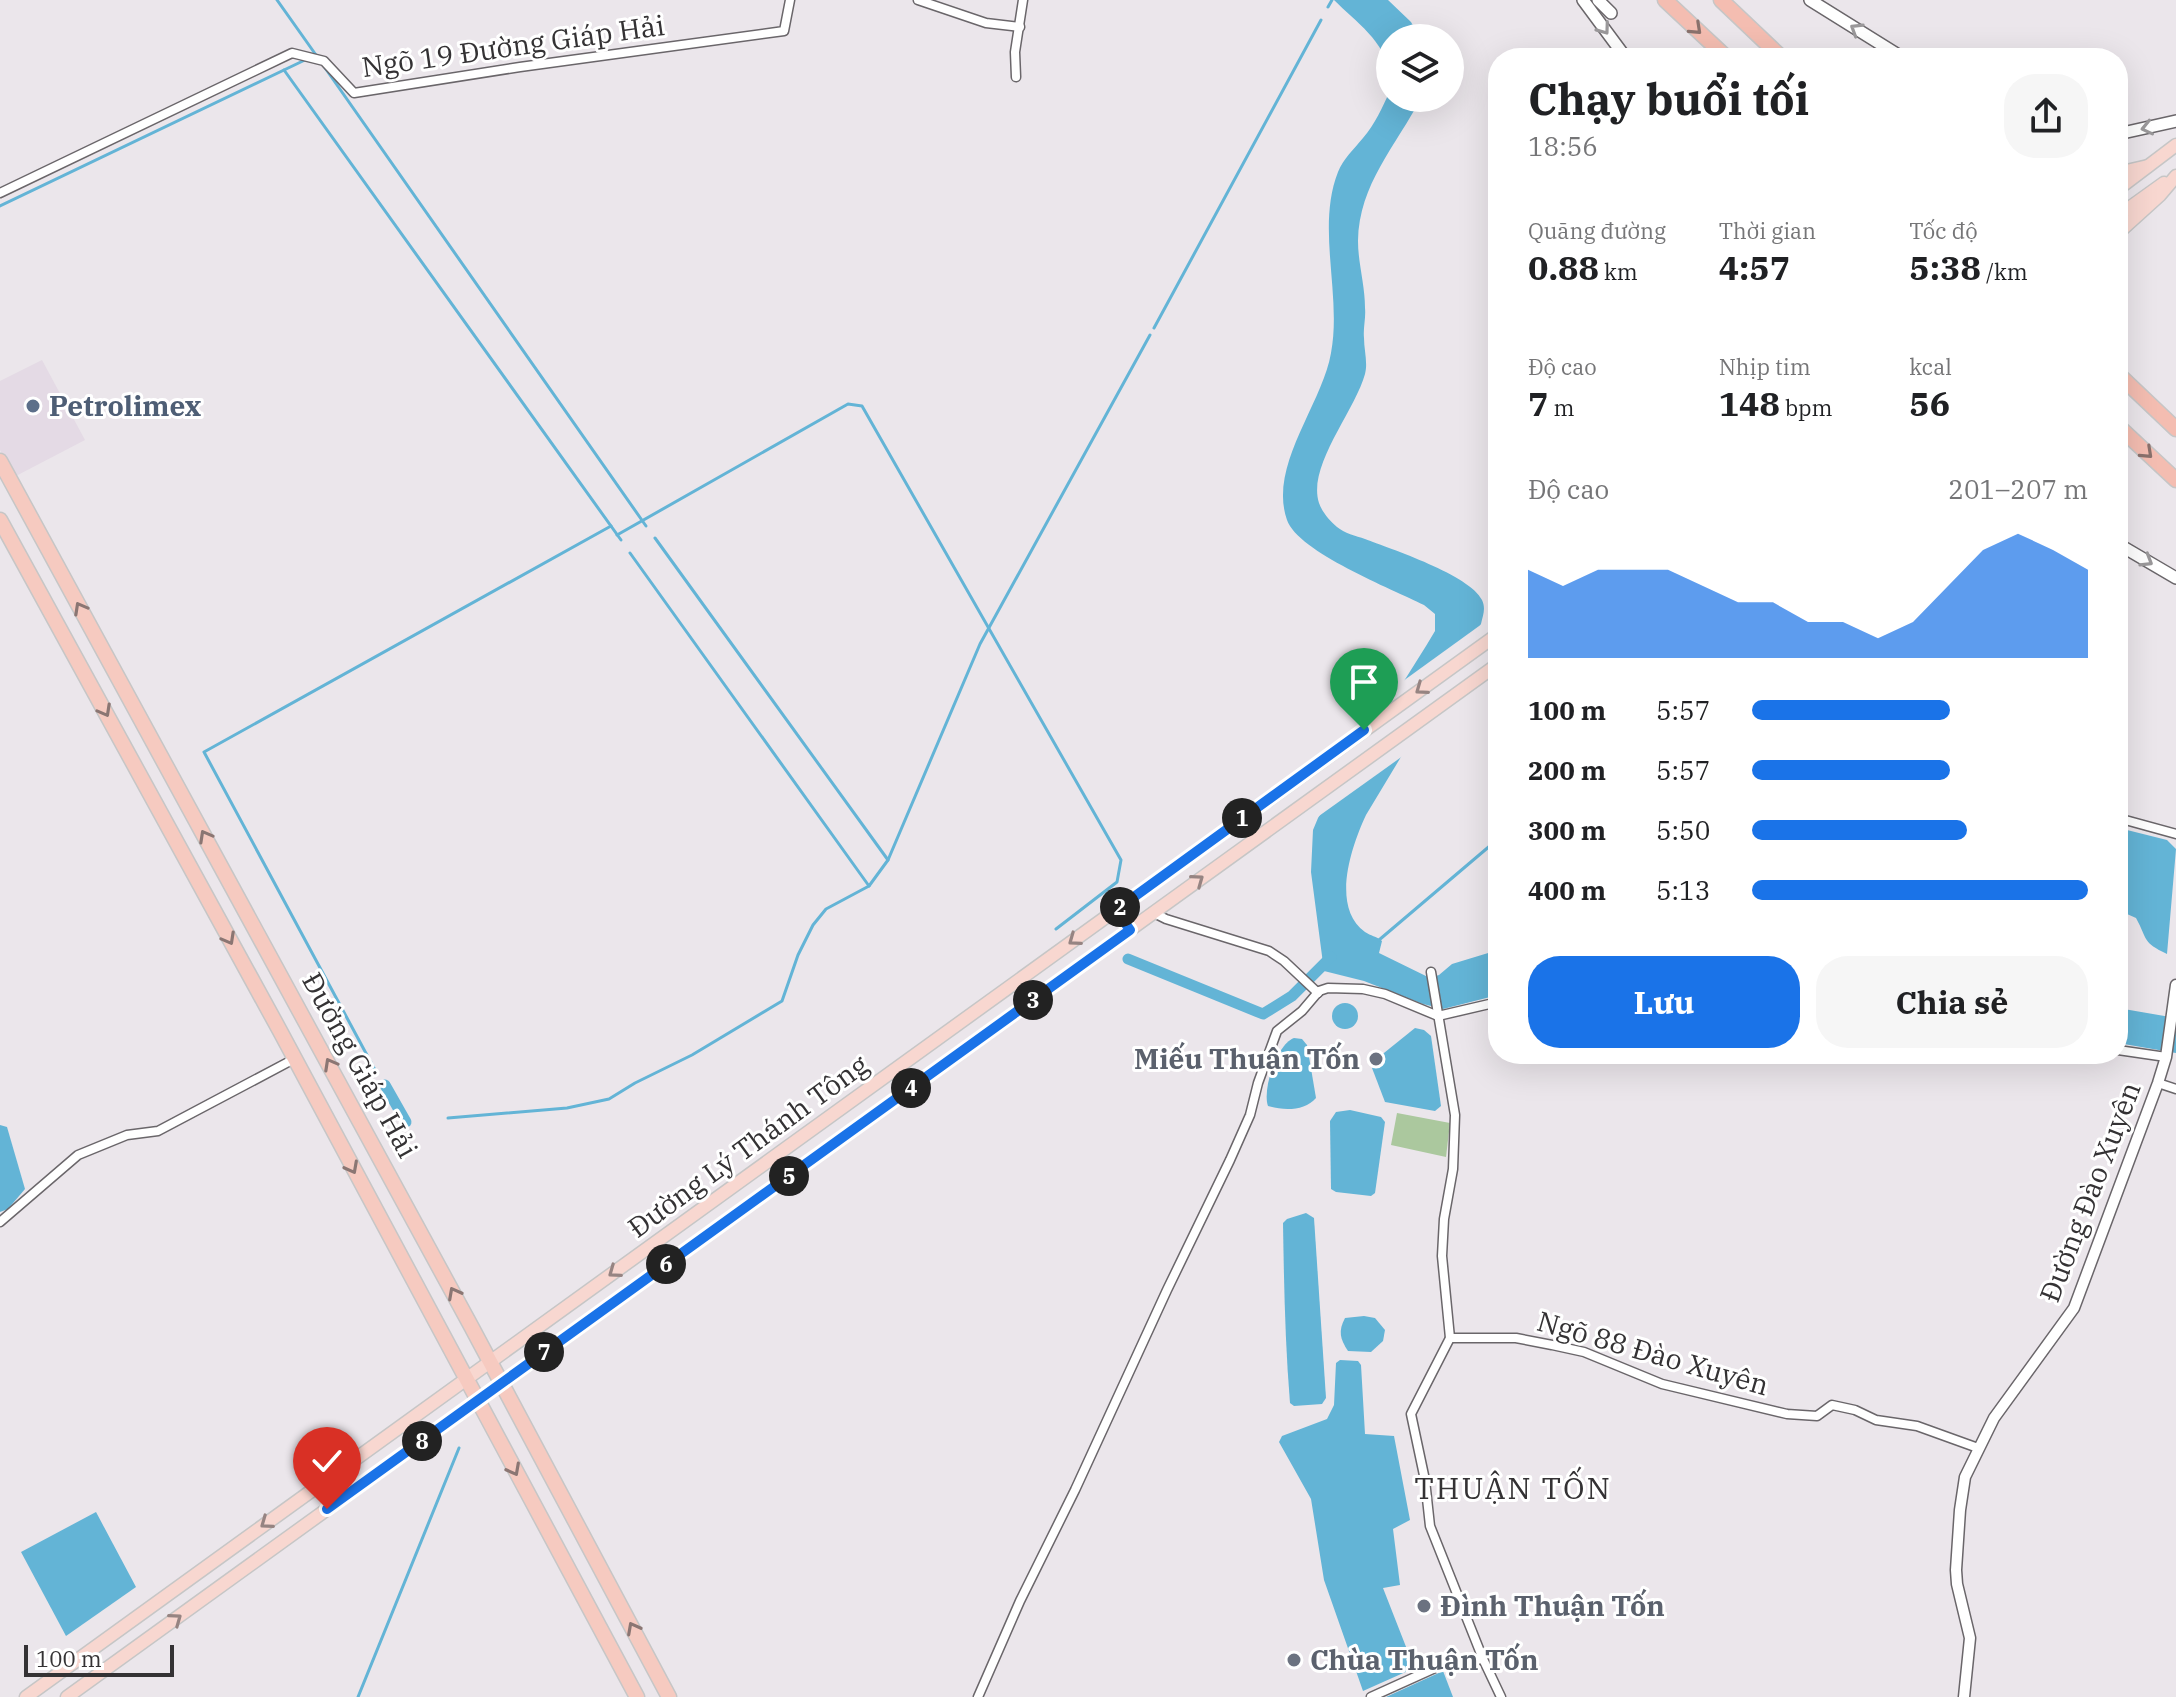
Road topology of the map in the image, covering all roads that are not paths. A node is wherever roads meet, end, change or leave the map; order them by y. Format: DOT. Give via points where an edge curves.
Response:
graph roads {
  1 [pos="790,0"];
  2 [pos="918,0"];
  3 [pos="1023,0"];
  4 [pos="1583,0"];
  5 [pos="1598,0"];
  6 [pos="1665,0"];
  7 [pos="1721,0"];
  8 [pos="1810,0"];
  9 [pos="1611,13"];
  10 [pos="1020,27"];
  11 [pos="1619,48"];
  12 [pos="1716,48"];
  13 [pos="1771,48"];
  14 [pos="1887,48"];
  15 [pos="1016,77"];
  16 [pos="2176,121"];
  17 [pos="2128,132"];
  18 [pos="2176,145"];
  19 [pos="2151,165"];
  20 [pos="2128,171"];
  21 [pos="2176,175"];
  22 [pos="2128,182"];
  23 [pos="0,193"];
  24 [pos="2128,209"];
  25 [pos="2128,224"];
  26 [pos="2128,383"];
  27 [pos="2176,429"];
  28 [pos="2128,435"];
  29 [pos="0,461"];
  30 [pos="2176,480"];
  31 [pos="0,520"];
  32 [pos="2128,550"];
  33 [pos="2176,578"];
  34 [pos="1488,641"];
  35 [pos="1488,671"];
  36 [pos="2128,821"];
  37 [pos="2176,834"];
  38 [pos="1116,910"];
  39 [pos="1154,913"];
  40 [pos="1130,930"];
  41 [pos="1431,972"];
  42 [pos="2176,985"];
  43 [pos="1315,990"];
  44 [pos="1488,1004"];
  45 [pos="2175,1006"];
  46 [pos="1438,1013"];
  47 [pos="304,1018"];
  48 [pos="280,1031"];
  49 [pos="2128,1051"];
  50 [pos="2166,1057"];
  51 [pos="294,1059"];
  52 [pos="2158,1083"];
  53 [pos="2176,1089"];
  54 [pos="0,1222"];
  55 [pos="1450,1338"];
  56 [pos="490,1361"];
  57 [pos="465,1379"];
  58 [pos="502,1383"];
  59 [pos="477,1401"];
  60 [pos="1978,1448"];
  61 [pos="1483,1659"];
  62 [pos="26,1697"];
  63 [pos="67,1697"];
  64 [pos="637,1697"];
  65 [pos="669,1697"];
  66 [pos="978,1697"];
  67 [pos="1371,1697"];
  68 [pos="1501,1697"];
  69 [pos="1964,1697"];
  1 -- 23 [label="street, Ngõ 19 Đường Giáp Hải" via="784,31 354,93 324,61 292,53"];
  2 -- 10 [label="street" via="986,23"];
  3 -- 10 [label="street"];
  4 -- 11 [label="main road, one-way"];
  5 -- 9 [label="main road"];
  6 -- 12 [label="highway, one-way"];
  7 -- 13 [label="highway"];
  14 -- 8 [label="main road, one-way"];
  10 -- 15 [label="street"];
  16 -- 17 [label="main road, one-way"];
  18 -- 19 [label="main road"];
  19 -- 20 [label="main road"];
  19 -- 22 [label="main road"];
  21 -- 24 [label="main road"];
  21 -- 25 [label="main road"];
  26 -- 27 [label="highway"];
  28 -- 30 [label="highway, one-way"];
  47 -- 29 [label="highway, Đường Giáp Hải, one-way"];
  31 -- 48 [label="highway, Đường Giáp Hải, one-way"];
  32 -- 33 [label="main road, one-way"];
  34 -- 38 [label="main road, Đường Lý Thánh Tông, one-way"];
  39 -- 35 [label="main road, Đường Lý Thánh Tông, one-way"];
  36 -- 37 [label="street"];
  38 -- 40 [label="main road"];
  38 -- 56 [label="main road, Đường Lý Thánh Tông, one-way"];
  39 -- 40 [label="main road, Đường Lý Thánh Tông"];
  39 -- 43 [label="street" via="1269,951"];
  40 -- 58 [label="main road, Đường Lý Thánh Tông"];
  41 -- 46 [label="street"];
  42 -- 45 [label="street"];
  43 -- 46 [label="street" via="1363,989"];
  43 -- 66 [label="street" via="1302,1011 1277,1031 1230,1160"];
  44 -- 46 [label="street"];
  45 -- 50 [label="street, Đường Đào Xuyên"];
  46 -- 55 [label="street" via="1455,1123 1442,1256"];
  47 -- 48 [label="highway"];
  56 -- 47 [label="highway, Đường Giáp Hải, one-way"];
  48 -- 51 [label="highway, Đường Giáp Hải"];
  49 -- 50 [label="street"];
  50 -- 52 [label="street, Đường Đào Xuyên"];
  51 -- 54 [label="street" via="158,1131 127,1135 78,1155"];
  51 -- 57 [label="highway, Đường Giáp Hải, one-way"];
  52 -- 53 [label="street"];
  52 -- 60 [label="street, Đường Đào Xuyên" via="2074,1308"];
  55 -- 60 [label="street, Ngõ 88 Đào Xuyên" via="1516,1338 1552,1345 1703,1395 1787,1414 1817,1416 1832,1405"];
  55 -- 61 [label="street" via="1411,1414 1430,1526"];
  56 -- 57 [label="main road, Đường Lý Thánh Tông"];
  56 -- 58 [label="highway, Đường Giáp Hải"];
  57 -- 59 [label="highway, Đường Giáp Hải"];
  57 -- 62 [label="main road, Đường Lý Thánh Tông, one-way"];
  58 -- 59 [label="main road, Đường Lý Thánh Tông"];
  65 -- 58 [label="highway, Đường Giáp Hải, one-way"];
  63 -- 59 [label="main road, Đường Lý Thánh Tông, one-way"];
  59 -- 64 [label="highway, Đường Giáp Hải, one-way"];
  60 -- 69 [label="street, Đường Đào Xuyên" via="1963,1484 1956,1570 1970,1638"];
  61 -- 67 [label="street" via="1446,1663"];
  61 -- 68 [label="street"];
}
